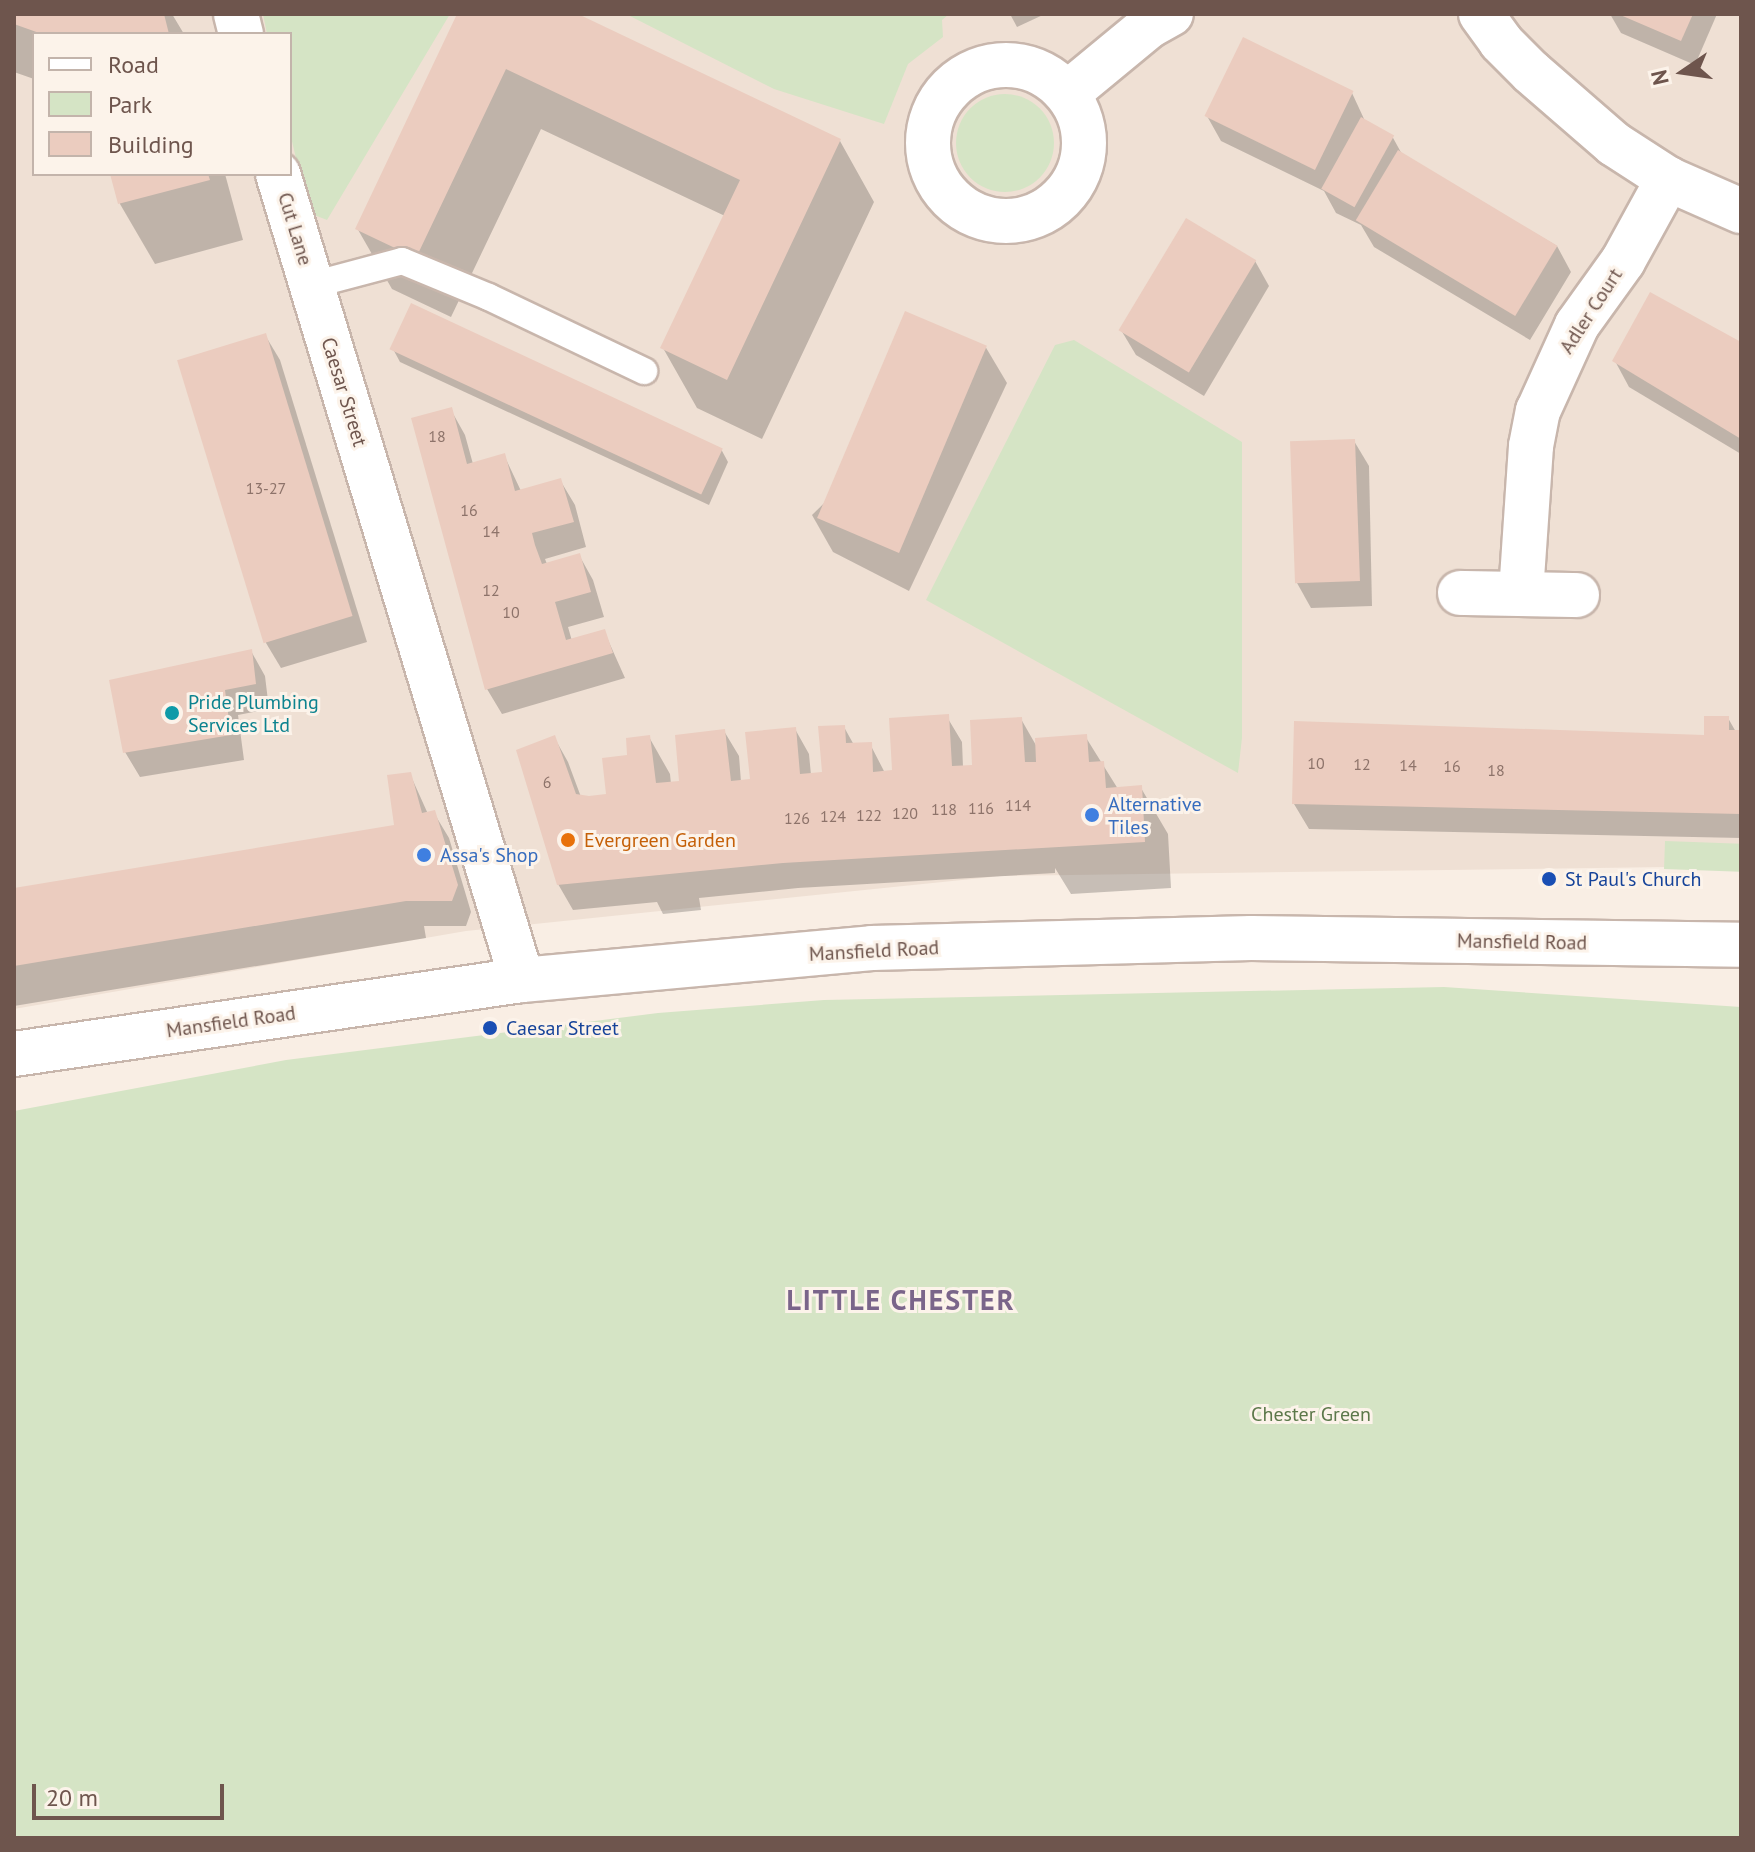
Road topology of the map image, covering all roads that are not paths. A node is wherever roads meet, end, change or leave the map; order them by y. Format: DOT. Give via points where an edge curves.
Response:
graph roads {
  1 [pos="1171,14"];
  2 [pos="1481,14"];
  3 [pos="1069,92"];
  4 [pos="279,176"];
  5 [pos="1668,179"];
  6 [pos="1741,211"];
  7 [pos="312,285"];
  8 [pos="644,371"];
  9 [pos="1460,593"];
  10 [pos="1521,593"];
  11 [pos="1577,595"];
  12 [pos="1741,945"];
  13 [pos="522,980"];
  14 [pos="14,1054"];
  1 -- 3 [label="street"];
  2 -- 5 [label="street" via="1501,42 1543,82 1614,144"];
  4 -- 7 [label="street, Cut Lane"];
  5 -- 6 [label="street"];
  5 -- 10 [label="street, Adler Court" via="1623,261 1577,325 1538,411"];
  7 -- 8 [label="lane" via="402,261"];
  7 -- 13 [label="street, Caesar Street"];
  9 -- 10 [label="street"];
  10 -- 11 [label="street"];
  12 -- 13 [label="street, Mansfield Road" via="1251,938 872,948"];
  13 -- 14 [label="street, Mansfield Road"];
}
